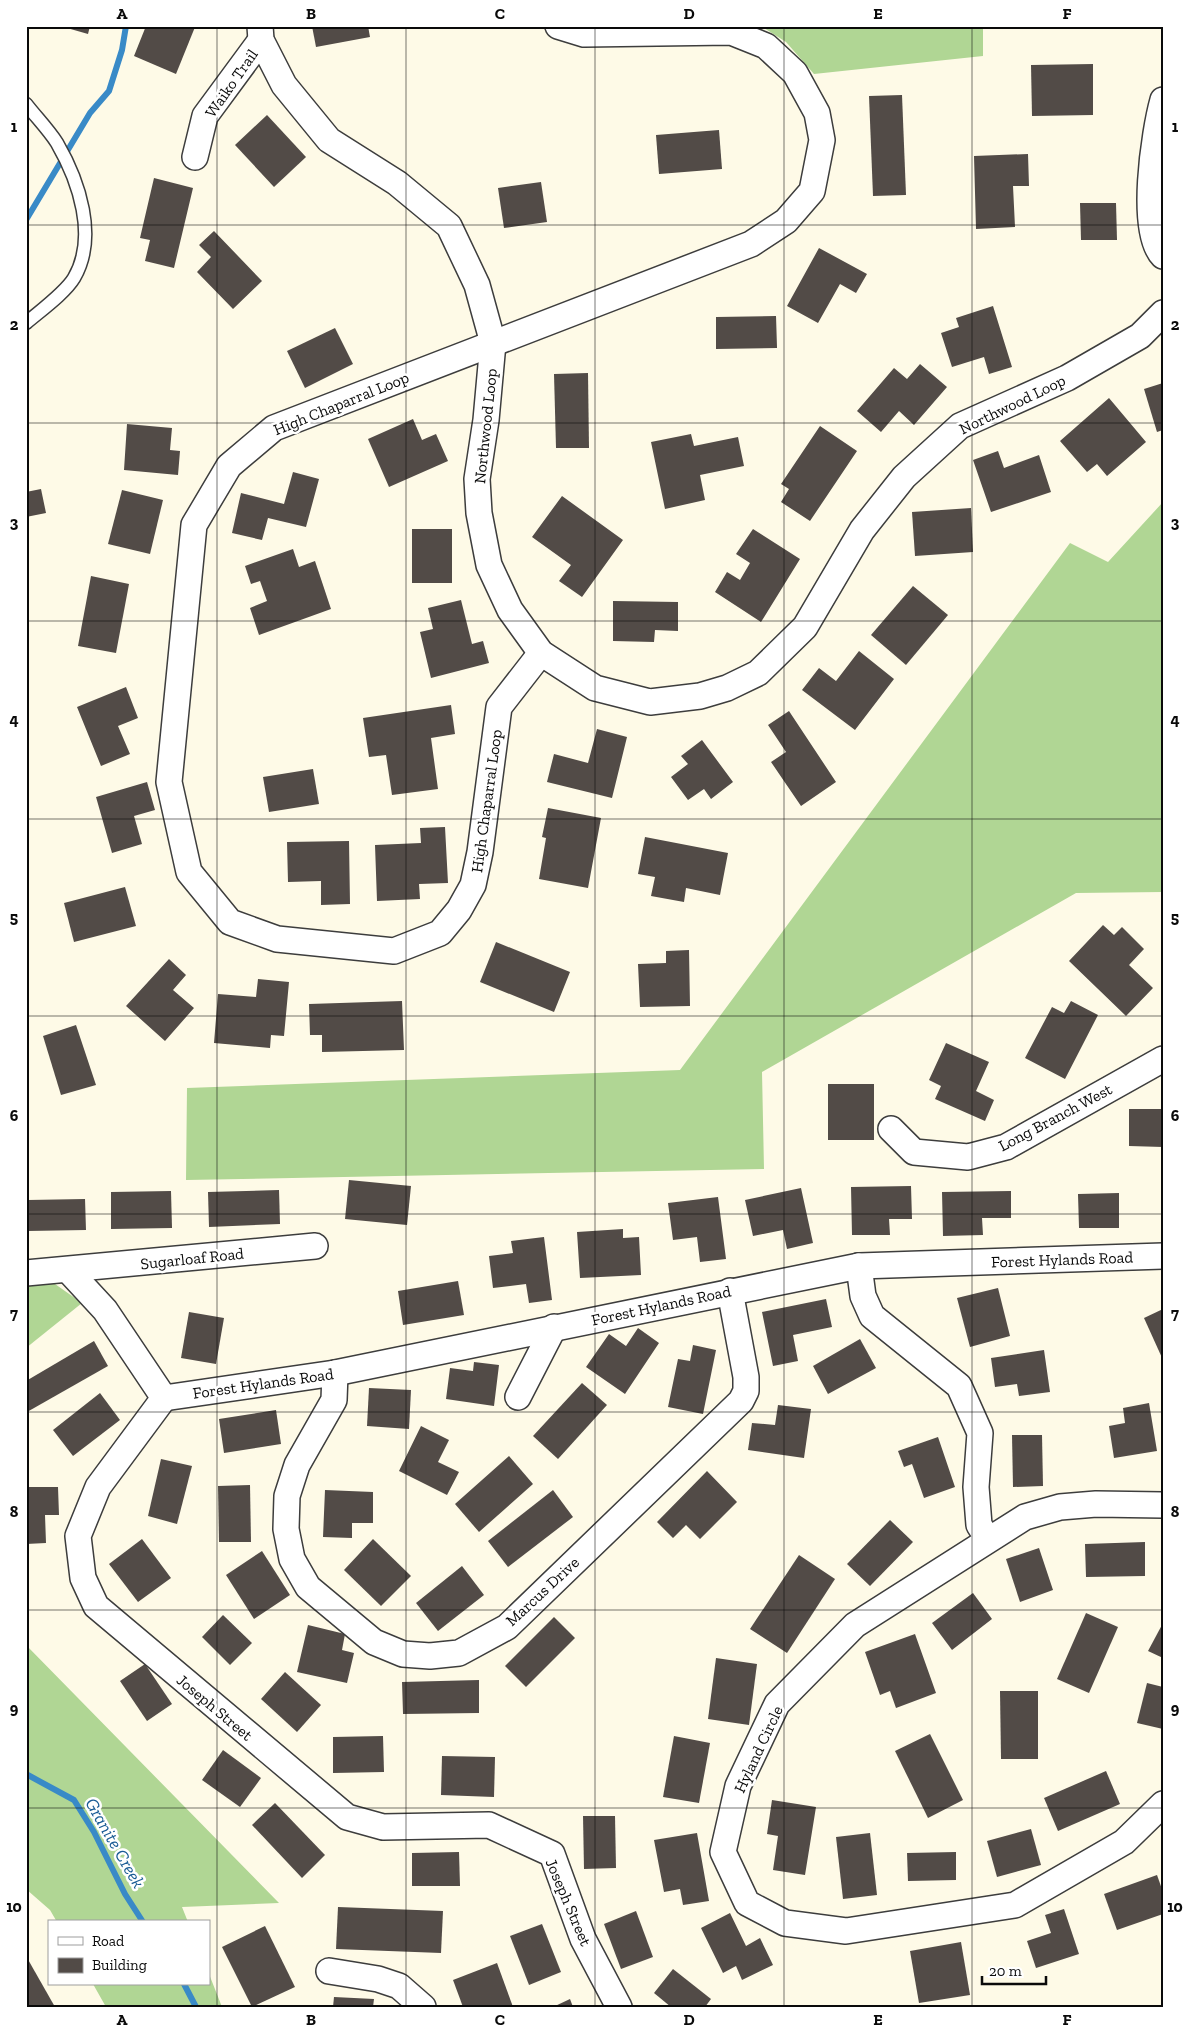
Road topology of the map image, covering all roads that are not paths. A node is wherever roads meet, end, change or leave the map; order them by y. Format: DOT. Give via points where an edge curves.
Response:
graph roads {
  1 [pos="558,26"];
  2 [pos="261,33"];
  3 [pos="1163,100"];
  4 [pos="26,104"];
  5 [pos="195,157"];
  6 [pos="1163,256"];
  7 [pos="1163,313"];
  8 [pos="26,323"];
  9 [pos="493,343"];
  10 [pos="541,654"];
  11 [pos="1163,1059"];
  12 [pos="891,1129"];
  13 [pos="315,1246"];
  14 [pos="1163,1256"];
  15 [pos="859,1266"];
  16 [pos="68,1270"];
  17 [pos="26,1274"];
  18 [pos="730,1291"];
  19 [pos="554,1327"];
  20 [pos="335,1373"];
  21 [pos="164,1398"];
  22 [pos="518,1398"];
  23 [pos="1163,1505"];
  24 [pos="988,1539"];
  25 [pos="1163,1804"];
  26 [pos="329,1971"];
  27 [pos="423,2007"];
  28 [pos="619,2007"];
  1 -- 9 [label="street, High Chaparral Loop" via="584,34 731,32 766,46 795,73 817,113 822,140 812,191 786,221 751,244"];
  2 -- 5 [label="street, Waiko Trail" via="205,116"];
  2 -- 9 [label="street, Northwood Loop" via="284,85 329,140 397,183 448,226 477,285"];
  3 -- 6 [label="street" via="1153,161 1149,222 1156,249"];
  4 -- 8 [label="lane" via="56,143 78,188 84,220 83,256 73,279"];
  7 -- 10 [label="street, Northwood Loop" via="1140,336 1067,378 960,426 904,476 862,530 805,627 758,673 727,688 700,696 650,702 596,688"];
  9 -- 10 [label="street, Northwood Loop" via="477,479 479,513 489,565 510,610"];
  9 -- 10 [label="street, High Chaparral Loop" via="274,428 229,466 194,525 169,782 189,872 230,922 278,939 394,951 440,933 459,910 473,885 499,707"];
  11 -- 12 [label="street, Long Branch West" via="1006,1147 968,1157 914,1152"];
  13 -- 16 [label="street, Sugarloaf Road"];
  14 -- 15 [label="street, Forest Hylands Road"];
  15 -- 18 [label="street, Forest Hylands Road"];
  15 -- 24 [label="street" via="863,1296 872,1316 959,1386 980,1433 976,1488 979,1525"];
  16 -- 17 [label="street"];
  16 -- 21 [label="street" via="105,1310"];
  18 -- 19 [label="street, Forest Hylands Road"];
  18 -- 20 [label="street, Marcus Drive" via="746,1377 746,1391 741,1401 506,1627 459,1653 403,1654 374,1642 308,1588 292,1559 286,1529 287,1496 297,1465 334,1400"];
  19 -- 20 [label="street, Forest Hylands Road"];
  19 -- 22 [label="street"];
  20 -- 21 [label="street, Forest Hylands Road"];
  21 -- 28 [label="street, Joseph Street" via="98,1487 78,1536 83,1578 96,1606 346,1817 384,1827 489,1825 552,1854 583,1939"];
  23 -- 24 [label="street, Hyland Circle" via="1060,1507 1025,1517"];
  24 -- 25 [label="street, Hyland Circle" via="855,1625 777,1704 738,1786 723,1852 748,1903 785,1923 846,1932 1015,1905 1124,1842"];
  26 -- 27 [label="street" via="399,1986"];
}
